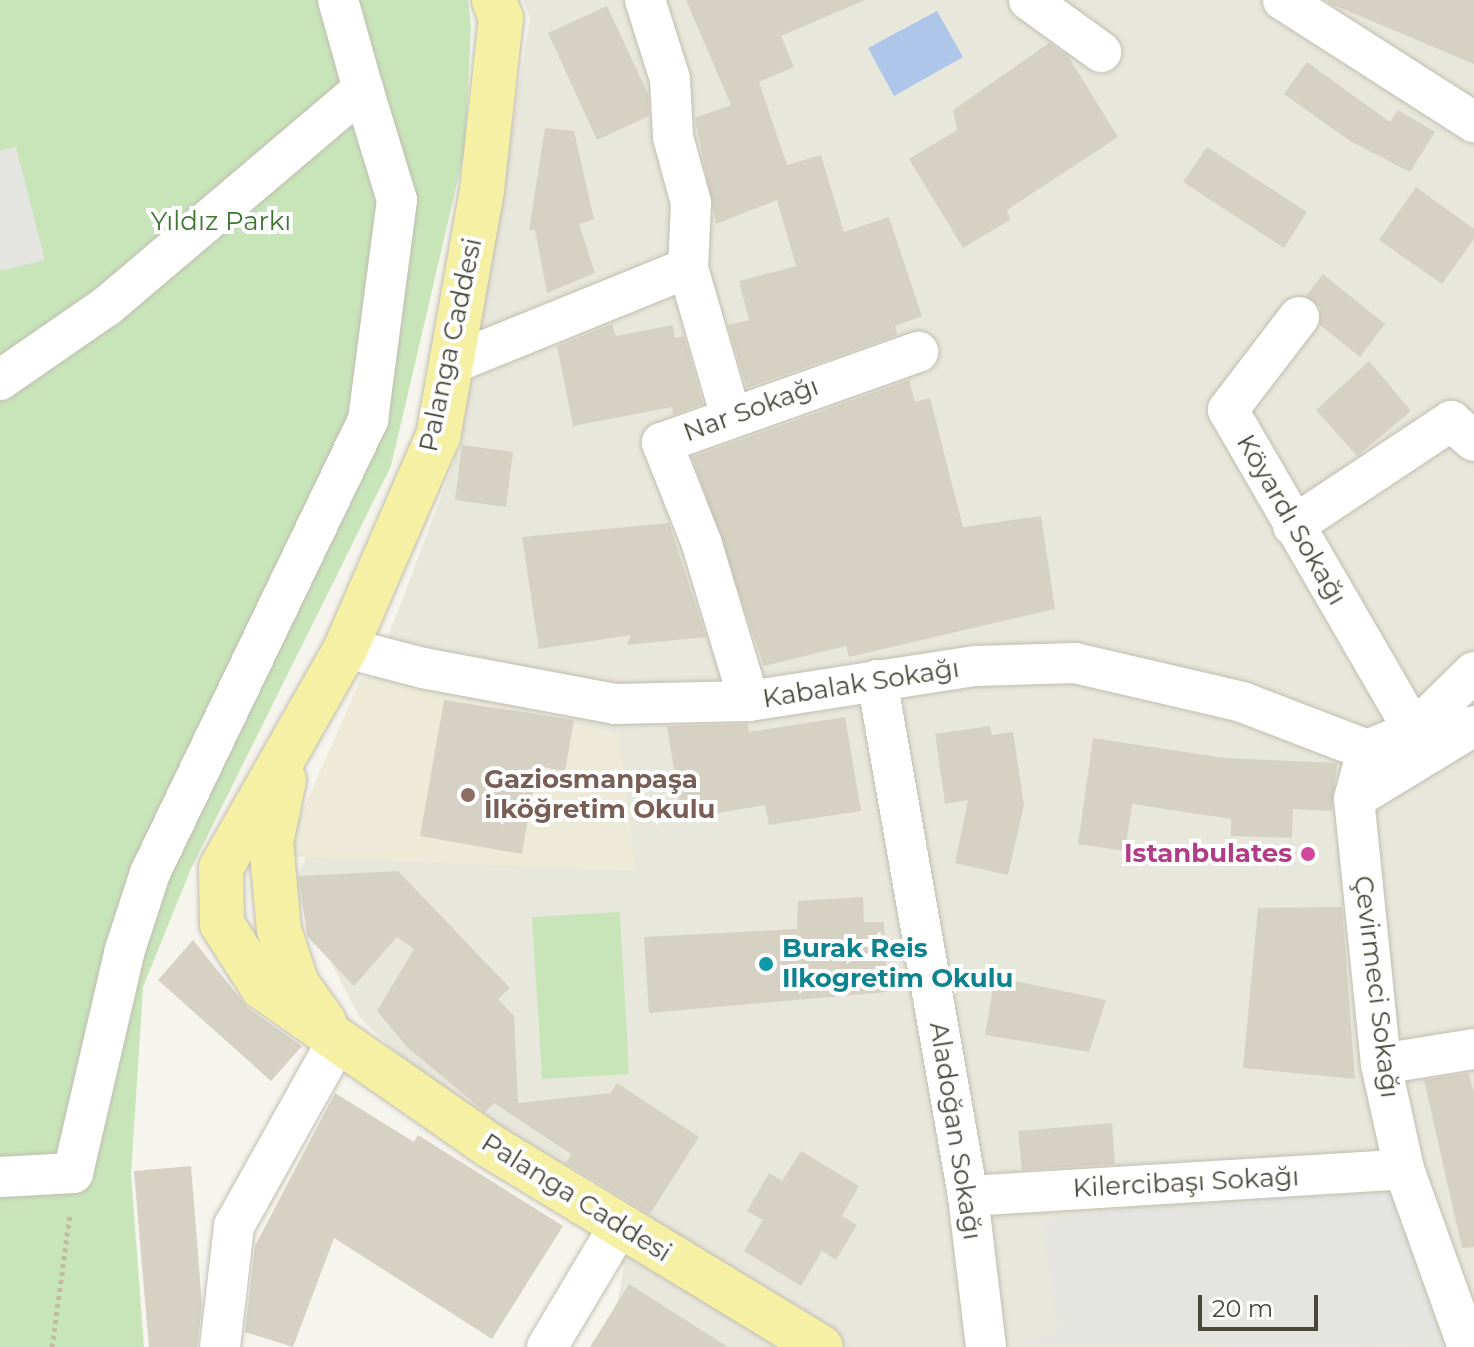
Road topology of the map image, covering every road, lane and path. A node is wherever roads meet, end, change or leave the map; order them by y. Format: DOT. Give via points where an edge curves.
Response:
graph roads {
  1 [pos="338,0"];
  2 [pos="494,0"];
  3 [pos="645,0"];
  4 [pos="1029,0"];
  5 [pos="1283,0"];
  6 [pos="1101,52"];
  7 [pos="363,89"];
  8 [pos="1474,122"];
  9 [pos="688,268"];
  10 [pos="1299,317"];
  11 [pos="918,352"];
  12 [pos="451,364"];
  13 [pos="0,380"];
  14 [pos="731,417"];
  15 [pos="1474,441"];
  16 [pos="1293,526"];
  17 [pos="346,648"];
  18 [pos="1474,672"];
  19 [pos="877,680"];
  20 [pos="749,701"];
  21 [pos="1474,726"];
  22 [pos="1414,731"];
  23 [pos="1367,750"];
  24 [pos="1354,799"];
  25 [pos="338,1040"];
  26 [pos="1474,1049"];
  27 [pos="1381,1064"];
  28 [pos="1404,1169"];
  29 [pos="73,1173"];
  30 [pos="0,1177"];
  31 [pos="968,1196"];
  32 [pos="619,1226"];
  33 [pos="52,1347"];
  34 [pos="220,1347"];
  35 [pos="547,1347"];
  36 [pos="821,1347"];
  37 [pos="986,1347"];
  38 [pos="1468,1347"];
  1 -- 7 [label="street"];
  2 -- 12 [label="main road, Palanga Caddesi" via="501,18 482,190"];
  3 -- 9 [label="street" via="670,79 673,137 691,203"];
  4 -- 6 [label="street"];
  5 -- 8 [label="street"];
  7 -- 13 [label="street" via="107,306"];
  7 -- 29 [label="street" via="397,200 368,420 150,873 124,953"];
  9 -- 12 [label="street"];
  9 -- 14 [label="street"];
  10 -- 16 [label="street, Köyardı Sokağı" via="1228,410"];
  11 -- 14 [label="street, Nar Sokağı"];
  12 -- 17 [label="main road, Palanga Caddesi" via="438,436"];
  14 -- 20 [label="street, Nar Sokağı" via="662,443 702,544"];
  15 -- 16 [label="street" via="1451,421"];
  16 -- 22 [label="street, Köyardı Sokağı"];
  17 -- 20 [label="street, Kabalak Sokağı" via="615,704"];
  17 -- 25 [label="main road, Palanga Caddesi" via="289,757 271,842 279,930 297,984"];
  18 -- 22 [label="street"];
  19 -- 20 [label="street, Kabalak Sokağı"];
  19 -- 23 [label="street, Kabalak Sokağı" via="976,666 1075,663 1242,702"];
  19 -- 31 [label="street, Aladoğan Sokağı"];
  21 -- 24 [label="street"];
  22 -- 23 [label="street"];
  23 -- 24 [label="street, Çevirmeci Sokağı"];
  24 -- 27 [label="street, Çevirmeci Sokağı"];
  25 -- 32 [label="main road, Palanga Caddesi"];
  25 -- 34 [label="street" via="234,1226"];
  26 -- 27 [label="street"];
  27 -- 28 [label="street, Çevirmeci Sokağı"];
  28 -- 31 [label="street, Kilercibaşı Sokağı"];
  28 -- 38 [label="street, Çevirmeci Sokağı"];
  29 -- 30 [label="street"];
  29 -- 33 [label="path"];
  31 -- 37 [label="street, Aladoğan Sokağı"];
  32 -- 35 [label="street"];
  32 -- 36 [label="main road, Palanga Caddesi"];
}
